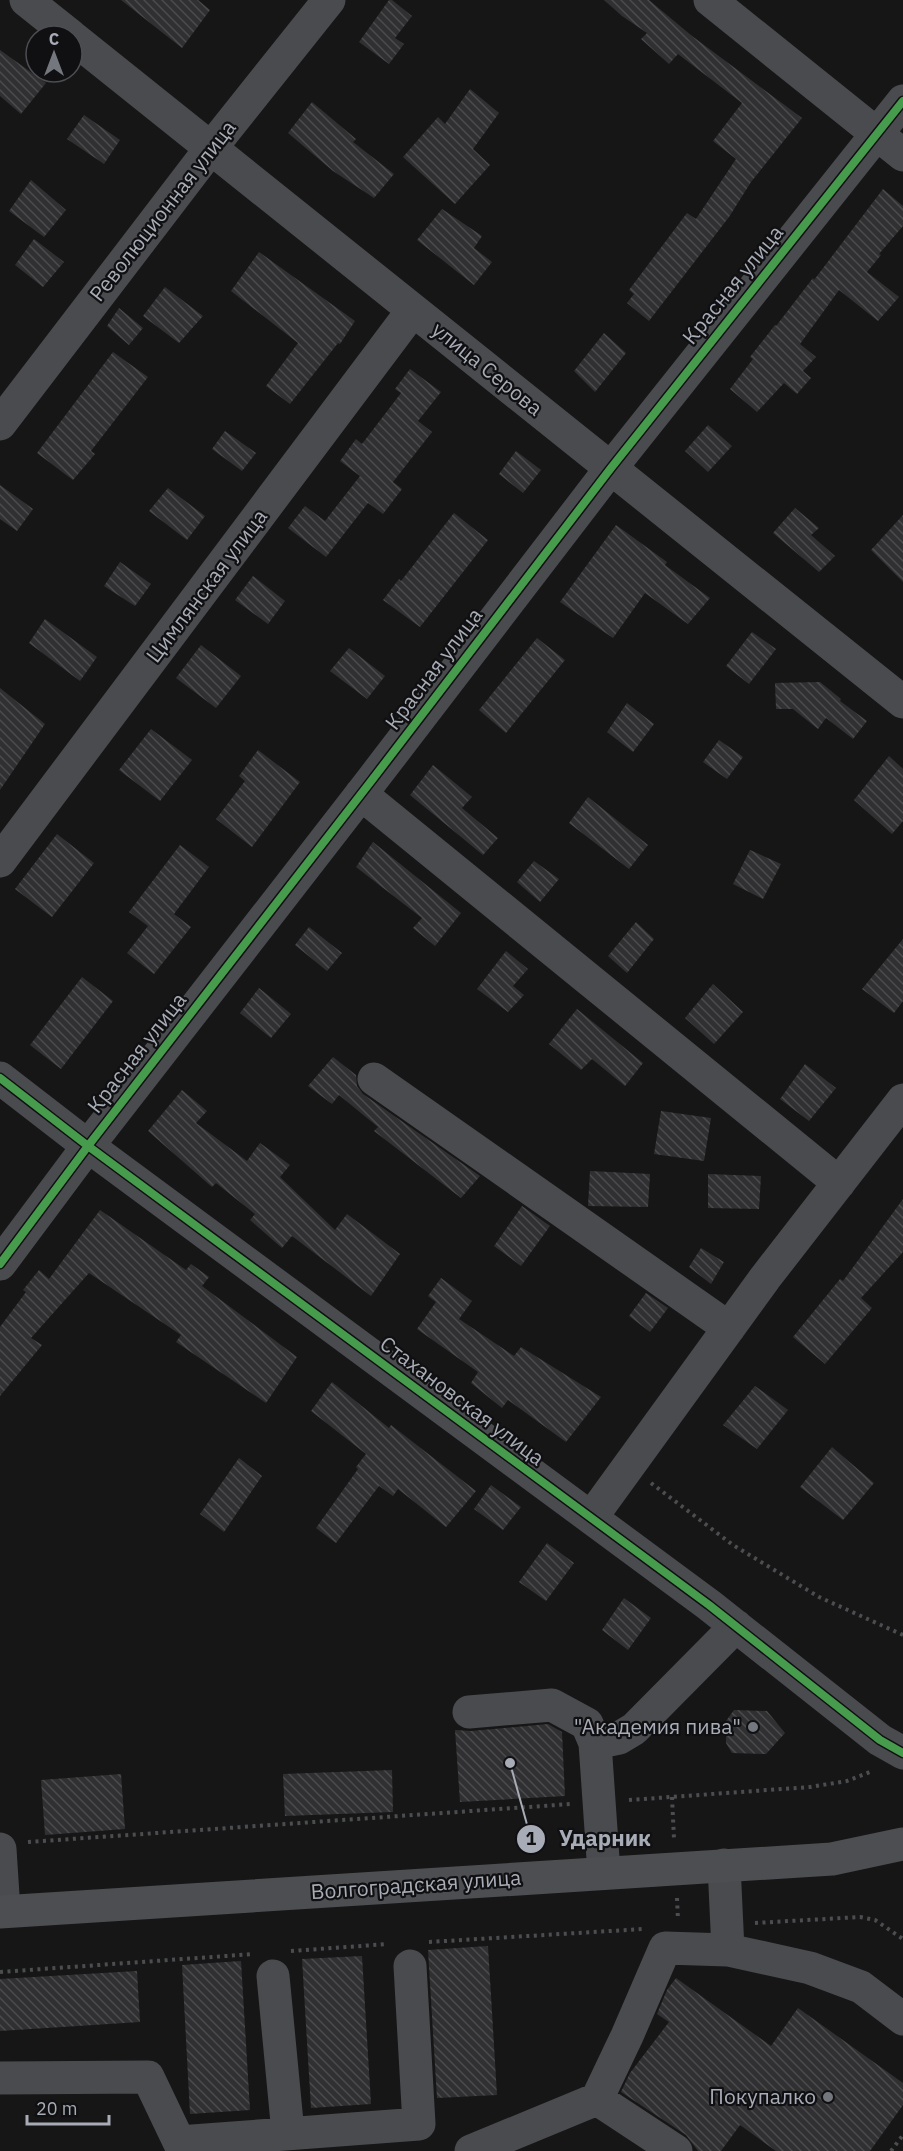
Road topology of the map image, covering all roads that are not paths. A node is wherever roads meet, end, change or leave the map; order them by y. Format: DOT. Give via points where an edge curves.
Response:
graph roads {
  1 [pos="26,0"];
  2 [pos="329,0"];
  3 [pos="711,0"];
  4 [pos="57,24"];
  5 [pos="84,46"];
  6 [pos="903,101"];
  7 [pos="877,133"];
  8 [pos="211,148"];
  9 [pos="903,154"];
  10 [pos="413,310"];
  11 [pos="0,424"];
  12 [pos="611,468"];
  13 [pos="903,702"];
  14 [pos="361,794"];
  15 [pos="0,861"];
  16 [pos="0,1078"];
  17 [pos="374,1079"];
  18 [pos="903,1100"];
  19 [pos="88,1146"];
  20 [pos="839,1183"];
  21 [pos="0,1264"];
  22 [pos="729,1328"];
  23 [pos="591,1518"];
  24 [pos="736,1626"];
  25 [pos="469,1712"];
  26 [pos="595,1743"];
  27 [pos="892,1747"];
  28 [pos="903,1767"];
  29 [pos="903,1844"];
  30 [pos="12,1846"];
  31 [pos="832,1859"];
  32 [pos="724,1865"];
  33 [pos="903,1870"];
  34 [pos="604,1872"];
  35 [pos="2,1911"];
  36 [pos="728,1937"];
  37 [pos="408,1951"];
  38 [pos="272,1960"];
  39 [pos="903,2019"];
  40 [pos="0,2078"];
  41 [pos="597,2099"];
  42 [pos="288,2133"];
  43 [pos="420,2137"];
  44 [pos="471,2151"];
  45 [pos="676,2151"];
  1 -- 4 [label="street, улица Серова"];
  2 -- 8 [label="street, Революционная улица"];
  3 -- 7 [label="street"];
  5 -- 8 [label="street, улица Серова"];
  6 -- 7 [label="street, Красная улица"];
  7 -- 9 [label="street"];
  7 -- 12 [label="street, Красная улица"];
  8 -- 10 [label="street, улица Серова"];
  8 -- 11 [label="street, Революционная улица"];
  10 -- 12 [label="street, улица Серова"];
  10 -- 15 [label="street, Цимлянская улица"];
  12 -- 13 [label="street, улица Серова"];
  12 -- 14 [label="street, Красная улица"];
  14 -- 19 [label="street, Красная улица"];
  14 -- 20 [label="street"];
  16 -- 19 [label="street, Стахановская улица"];
  17 -- 22 [label="street"];
  18 -- 20 [label="street"];
  19 -- 21 [label="street, Красная улица"];
  19 -- 23 [label="street, Стахановская улица"];
  20 -- 22 [label="street"];
  22 -- 23 [label="street"];
  23 -- 24 [label="street, Стахановская улица"];
  24 -- 26 [label="street" via="634,1729 619,1738"];
  24 -- 27 [label="street, Стахановская улица"];
  25 -- 26 [label="street" via="552,1705 587,1724"];
  26 -- 34 [label="street"];
  27 -- 28 [label="street, Стахановская улица"];
  29 -- 31 [label="main road, Волгоградская улица"];
  30 -- 35 [label="street"];
  31 -- 32 [label="main road, Волгоградская улица"];
  31 -- 33 [label="main road, Волгоградская улица"];
  32 -- 34 [label="main road, Волгоградская улица"];
  32 -- 36 [label="street"];
  34 -- 35 [label="main road, Волгоградская улица"];
  36 -- 39 [label="street" via="861,1987"];
  36 -- 41 [label="street" via="665,1948"];
  37 -- 43 [label="street"];
  38 -- 42 [label="street"];
  40 -- 42 [label="street" via="148,2077 178,2142"];
  41 -- 44 [label="street"];
  41 -- 45 [label="street"];
  42 -- 43 [label="street"];
}
